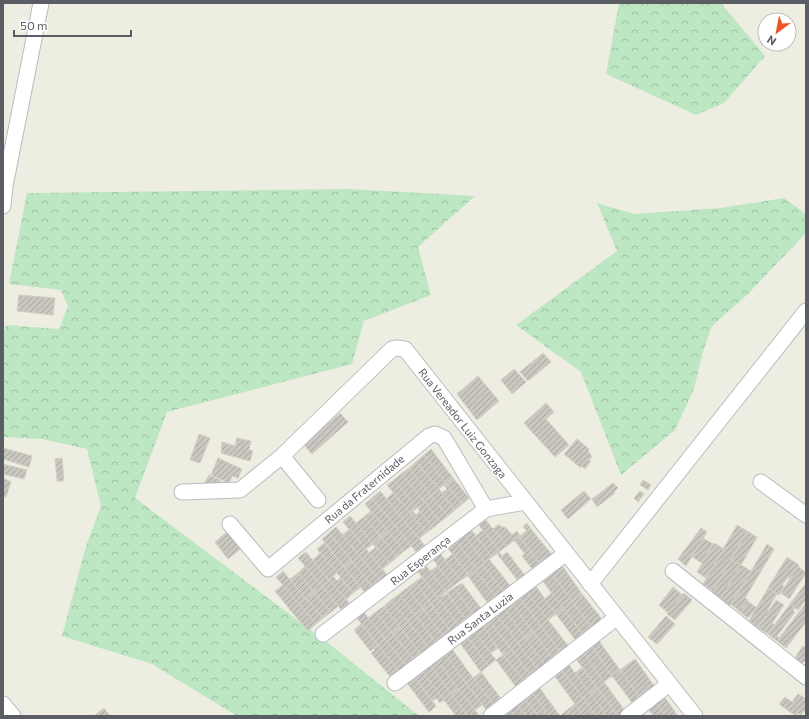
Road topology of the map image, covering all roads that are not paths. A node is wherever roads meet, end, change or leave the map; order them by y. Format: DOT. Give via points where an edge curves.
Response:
graph roads {
  1 [pos="41,3"];
  2 [pos="3,206"];
  3 [pos="806,310"];
  4 [pos="282,456"];
  5 [pos="761,482"];
  6 [pos="182,492"];
  7 [pos="318,500"];
  8 [pos="525,502"];
  9 [pos="486,509"];
  10 [pos="806,515"];
  11 [pos="230,524"];
  12 [pos="565,554"];
  13 [pos="673,571"];
  14 [pos="590,584"];
  15 [pos="617,617"];
  16 [pos="323,634"];
  17 [pos="806,677"];
  18 [pos="395,682"];
  19 [pos="669,684"];
  20 [pos="3,704"];
  21 [pos="13,716"];
  22 [pos="491,716"];
  23 [pos="628,716"];
  24 [pos="695,716"];
  1 -- 2 [label="street"];
  3 -- 14 [label="street"];
  4 -- 6 [label="street, Rua Vereador Luiz Gonzaga" via="240,490"];
  4 -- 7 [label="street"];
  4 -- 8 [label="street, Rua Vereador Luiz Gonzaga" via="392,349 400,348 405,349"];
  5 -- 10 [label="street"];
  8 -- 9 [label="street, Rua Esperança"];
  8 -- 12 [label="street, Rua Vereador Luiz Gonzaga"];
  9 -- 11 [label="street, Rua da Fraternidade" via="444,438 435,434 429,436 268,568"];
  9 -- 16 [label="street, Rua Esperança"];
  12 -- 14 [label="street, Rua Vereador Luiz Gonzaga"];
  12 -- 18 [label="street, Rua Santa Luzia"];
  13 -- 17 [label="street"];
  14 -- 15 [label="street, Rua Vereador Luiz Gonzaga"];
  15 -- 19 [label="street, Rua Vereador Luiz Gonzaga"];
  15 -- 22 [label="street"];
  19 -- 23 [label="street"];
  19 -- 24 [label="street, Rua Vereador Luiz Gonzaga"];
  20 -- 21 [label="street"];
}
